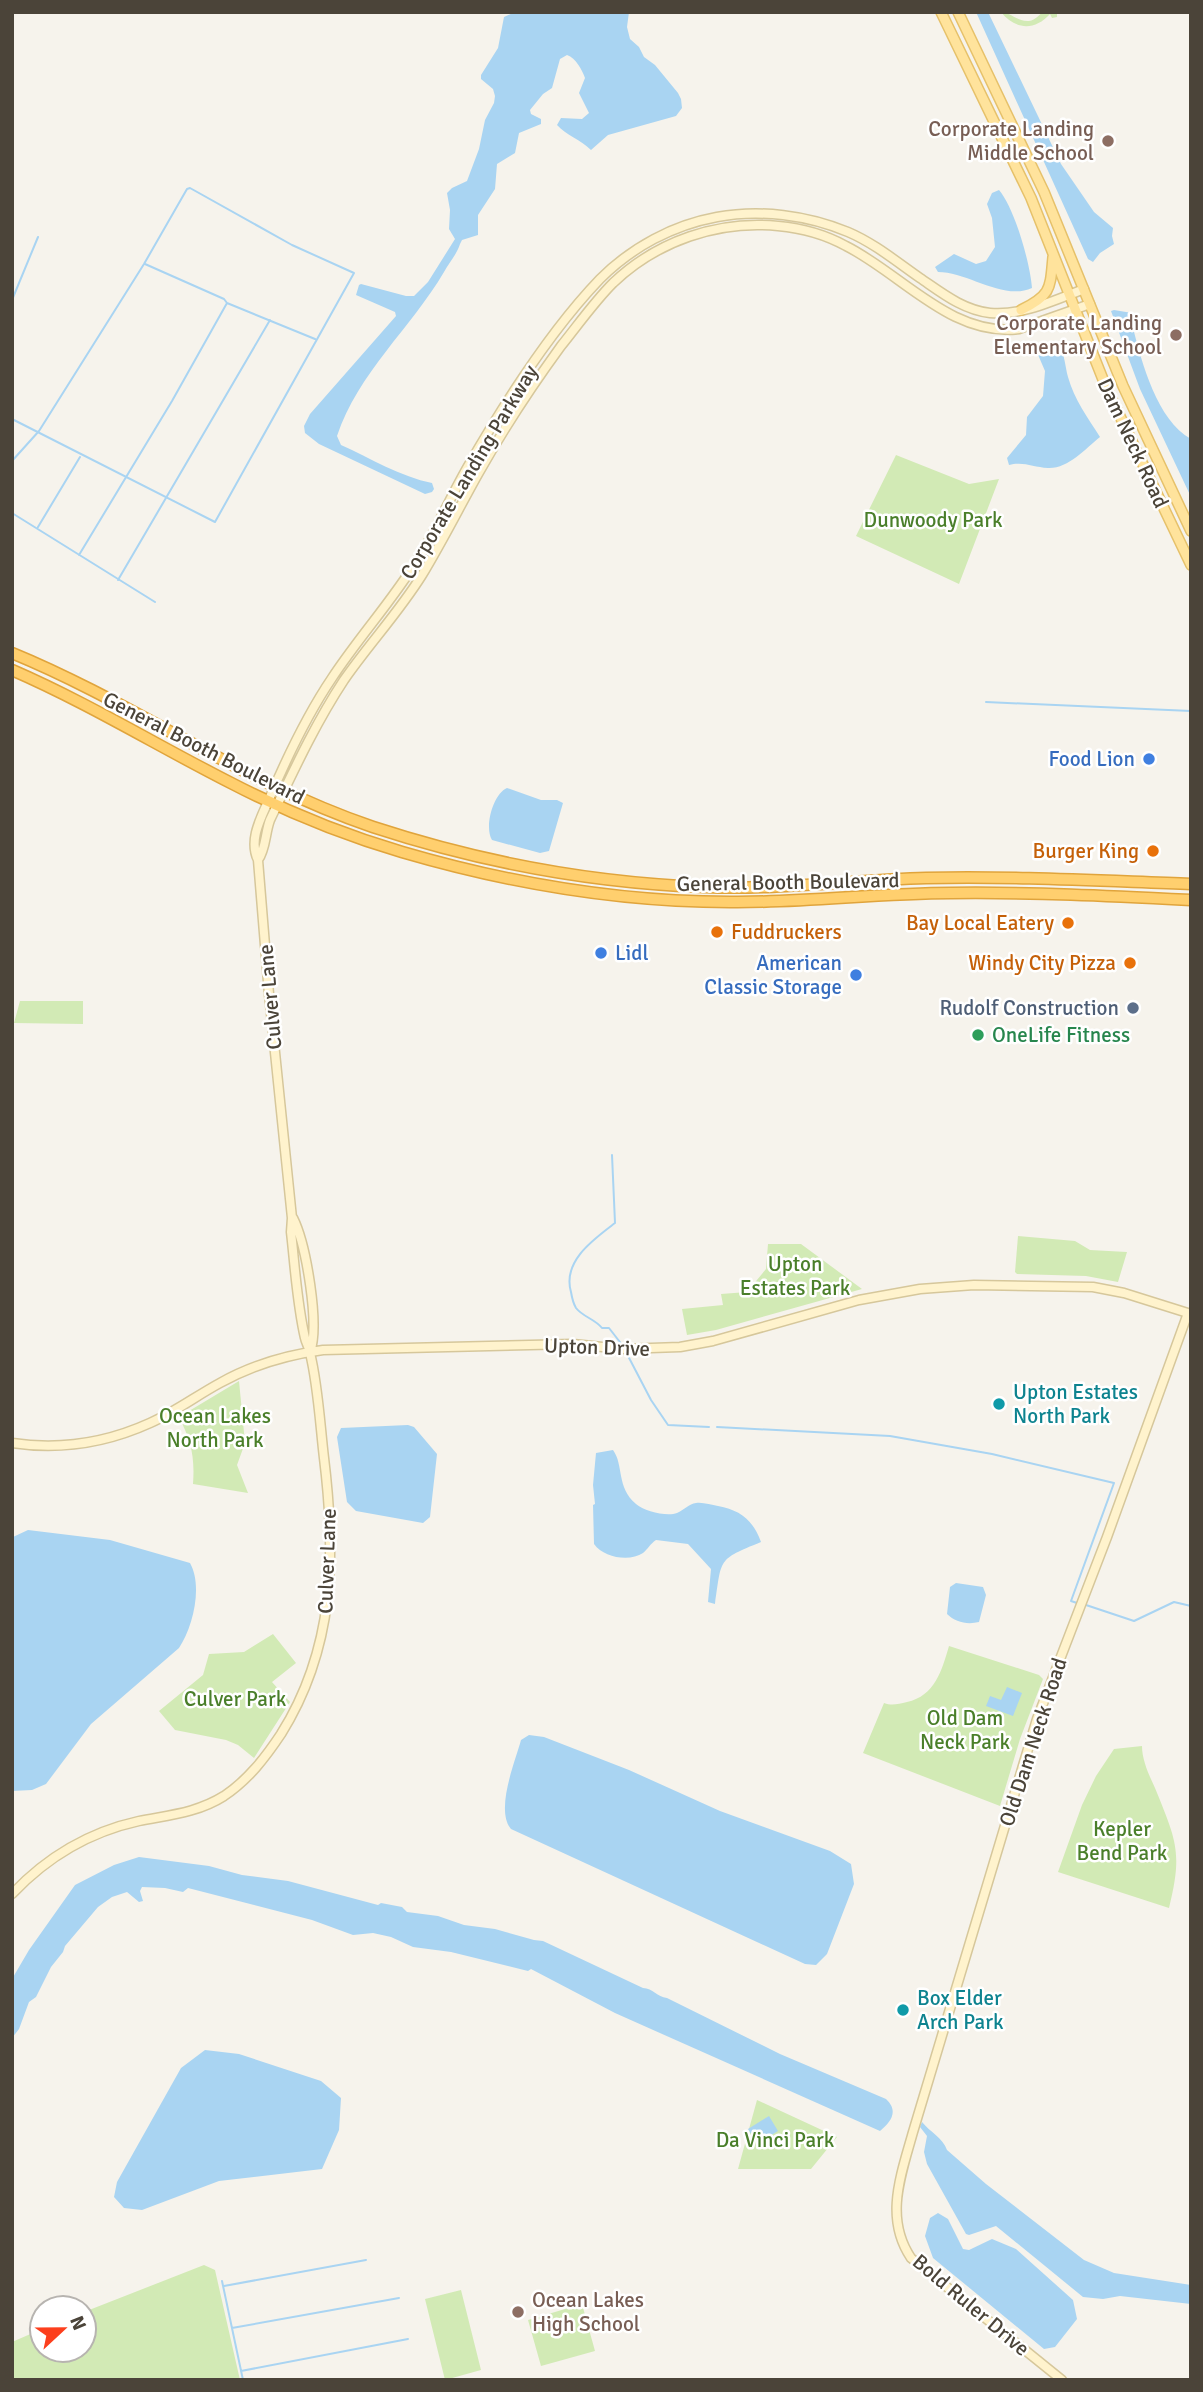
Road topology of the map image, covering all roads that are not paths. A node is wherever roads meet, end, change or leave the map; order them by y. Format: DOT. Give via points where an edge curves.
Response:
graph roads {
  1 [pos="941,12"];
  2 [pos="958,12"];
  3 [pos="1054,255"];
  4 [pos="1084,289"];
  5 [pos="1069,295"];
  6 [pos="1090,304"];
  7 [pos="1075,309"];
  8 [pos="1021,310"];
  9 [pos="534,363"];
  10 [pos="544,370"];
  11 [pos="459,483"];
  12 [pos="470,488"];
  13 [pos="1191,531"];
  14 [pos="1191,565"];
  15 [pos="12,653"];
  16 [pos="12,670"];
  17 [pos="279,789"];
  18 [pos="273,803"];
  19 [pos="1191,884"];
  20 [pos="1191,900"];
  21 [pos="1189,1313"];
  22 [pos="310,1352"];
  23 [pos="12,1443"];
  24 [pos="12,1894"];
  25 [pos="900,2178"];
  26 [pos="1062,2380"];
  1 -- 3 [label="main road, Dam Neck Road"];
  2 -- 4 [label="main road, Dam Neck Road" via="1044,192"];
  3 -- 5 [label="main road, Dam Neck Road"];
  3 -- 8 [label="main road" via="1048,290"];
  4 -- 5 [label="street, Corporate Landing Parkway"];
  4 -- 6 [label="main road, Dam Neck Road"];
  5 -- 7 [label="main road, Dam Neck Road"];
  5 -- 8 [label="street, Corporate Landing Parkway"];
  6 -- 7 [label="street, Corporate Landing Parkway"];
  6 -- 13 [label="main road, Dam Neck Road"];
  7 -- 10 [label="street, Corporate Landing Parkway" via="1019,329 979,326 945,312 832,239 781,226 731,227 678,241 628,270 597,300"];
  7 -- 14 [label="main road, Dam Neck Road" via="1119,415"];
  8 -- 9 [label="street, Corporate Landing Parkway" via="993,313 968,307 864,241 824,224 779,215 734,215 670,231 625,257 598,281"];
  9 -- 10 [label="street"];
  9 -- 11 [label="street, Corporate Landing Parkway"];
  10 -- 12 [label="street, Corporate Landing Parkway"];
  11 -- 12 [label="street"];
  11 -- 17 [label="street, Corporate Landing Parkway" via="399,588 322,693 292,747"];
  12 -- 17 [label="street, Corporate Landing Parkway" via="421,577 333,698"];
  15 -- 17 [label="highway, General Booth Boulevard"];
  16 -- 18 [label="highway, General Booth Boulevard"];
  17 -- 18 [label="street, Corporate Landing Parkway"];
  17 -- 19 [label="highway, General Booth Boulevard" via="350,819 438,846 609,880 706,887 976,877"];
  18 -- 20 [label="highway, General Booth Boulevard" via="368,841 464,869 609,895 729,902 948,893"];
  18 -- 22 [label="street, Culver Lane" via="257,830 254,850 292,1218 306,1263 314,1335"];
  21 -- 22 [label="street, Upton Drive" via="1093,1287 974,1285 859,1300 680,1347 639,1350 573,1344"];
  21 -- 25 [label="street, Old Dam Neck Road" via="1037,1719"];
  22 -- 23 [label="street, Upton Drive" via="250,1368 169,1414 117,1436 66,1445"];
  22 -- 24 [label="street, Culver Lane" via="330,1510 331,1560 323,1631 293,1713 258,1766 222,1797 185,1814 94,1835 49,1860"];
  25 -- 26 [label="street, Bold Ruler Drive" via="897,2227 911,2258"];
}
